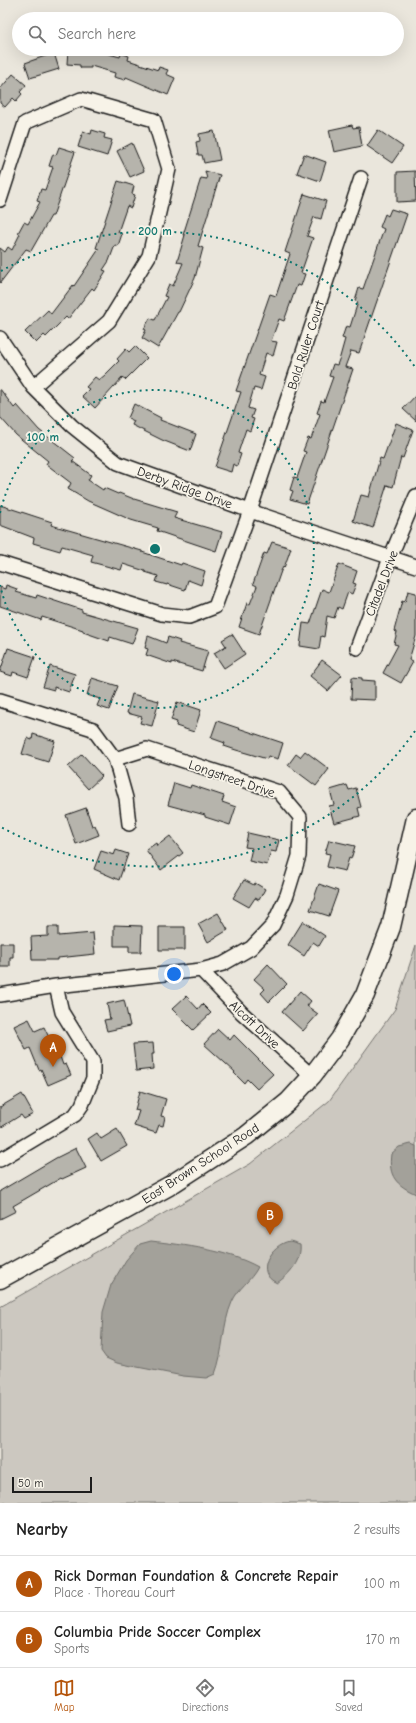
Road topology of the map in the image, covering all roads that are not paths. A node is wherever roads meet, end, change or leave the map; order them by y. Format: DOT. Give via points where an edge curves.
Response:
graph roads {
  1 [pos="361,178"];
  2 [pos="0,200"];
  3 [pos="0,338"];
  4 [pos="33,388"];
  5 [pos="416,496"];
  6 [pos="250,511"];
  7 [pos="390,558"];
  8 [pos="0,563"];
  9 [pos="416,566"];
  10 [pos="357,648"];
  11 [pos="0,700"];
  12 [pos="115,759"];
  13 [pos="416,818"];
  14 [pos="129,824"];
  15 [pos="201,970"];
  16 [pos="56,986"];
  17 [pos="0,995"];
  18 [pos="312,1076"];
  19 [pos="0,1160"];
  20 [pos="0,1279"];
  1 -- 6 [label="street, Bold Ruler Court"];
  2 -- 4 [label="street" via="25,124 82,99 154,120 169,169 149,256 109,321"];
  3 -- 4 [label="street, Derby Ridge Drive"];
  4 -- 6 [label="street, Derby Ridge Drive" via="72,426 118,463"];
  5 -- 7 [label="street, Citadel Drive"];
  6 -- 7 [label="street, Derby Ridge Drive"];
  6 -- 8 [label="street, Bold Ruler Court" via="215,608 189,616 162,614"];
  7 -- 9 [label="street, Derby Ridge Drive"];
  7 -- 10 [label="street, Citadel Drive"];
  11 -- 12 [label="street" via="93,730"];
  12 -- 14 [label="street" via="126,798"];
  12 -- 15 [label="street, Longstreet Drive" via="147,749 279,792 300,817 299,856 287,896 273,925 251,948 223,964"];
  13 -- 18 [label="main road, East Brown School Road" via="391,927 364,995 340,1039"];
  15 -- 16 [label="street, Longstreet Drive"];
  15 -- 18 [label="street, Alcott Drive" via="242,1013"];
  16 -- 17 [label="street, Longstreet Drive"];
  16 -- 19 [label="street" via="62,1012 93,1062 93,1078 75,1115"];
  18 -- 20 [label="main road, East Brown School Road" via="288,1102 246,1136 169,1186"];
}
